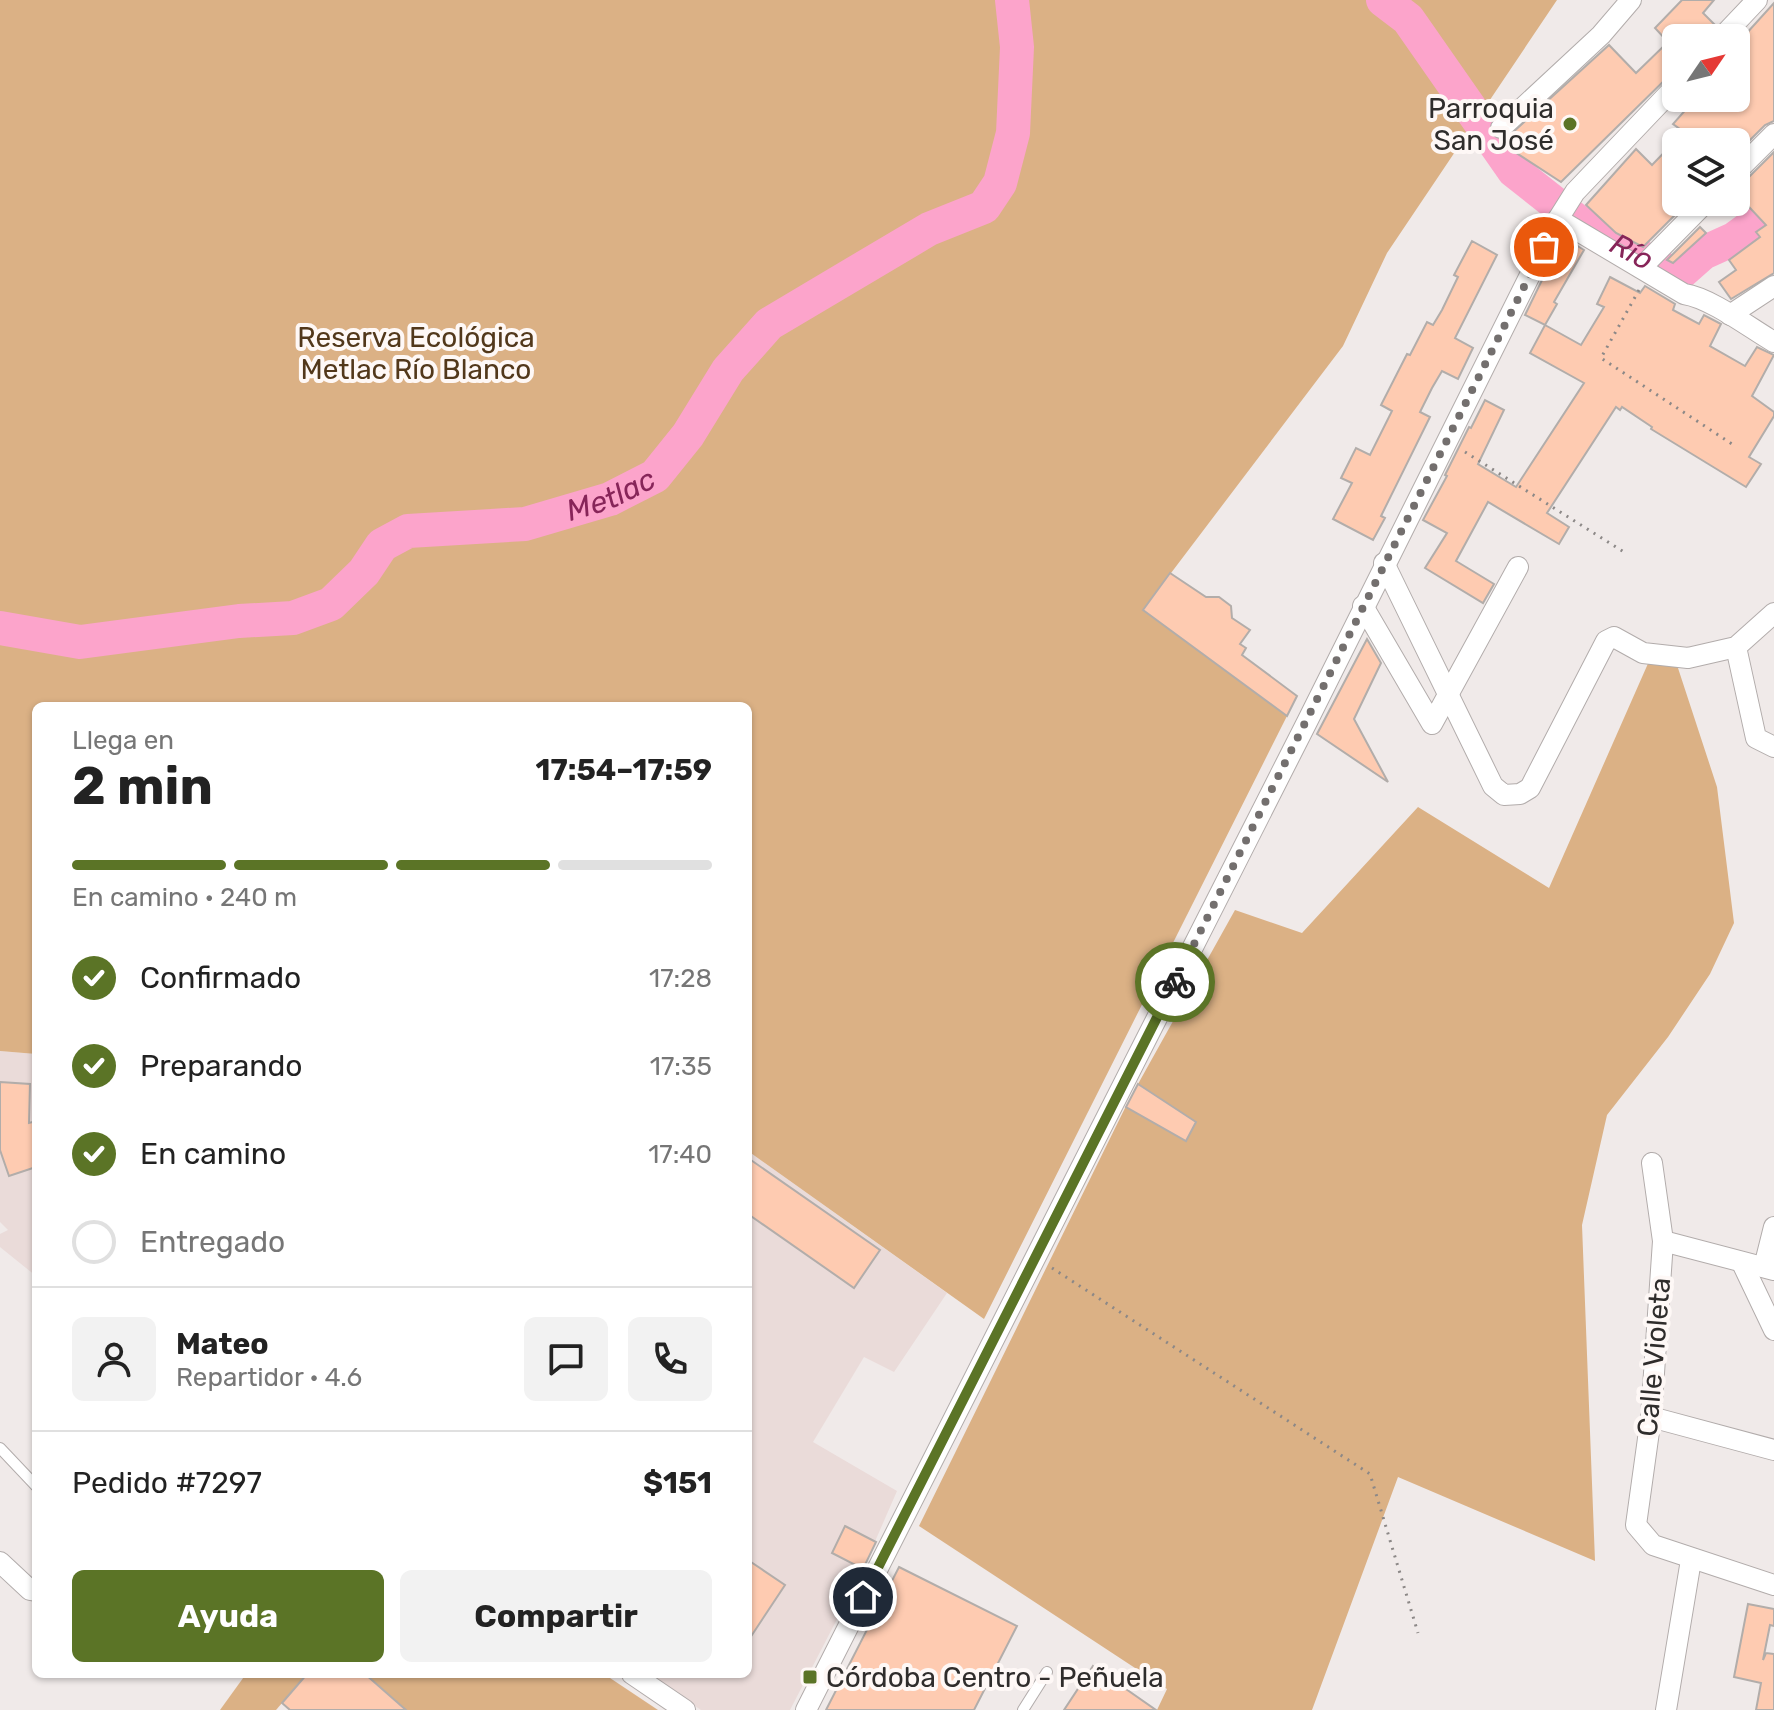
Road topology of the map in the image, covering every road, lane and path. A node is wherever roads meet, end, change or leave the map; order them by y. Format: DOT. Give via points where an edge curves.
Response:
graph roads {
  1 [pos="1631,0"];
  2 [pos="1757,0"];
  3 [pos="1734,24"];
  4 [pos="1662,101"];
  5 [pos="1501,128"];
  6 [pos="1774,134"];
  7 [pos="1750,158"];
  8 [pos="1692,216"];
  9 [pos="1558,219"];
  10 [pos="1645,270"];
  11 [pos="1774,286"];
  12 [pos="1730,315"];
  13 [pos="1774,342"];
  14 [pos="1445,440"];
  15 [pos="1732,444"];
  16 [pos="1627,554"];
  17 [pos="1384,563"];
  18 [pos="1518,567"];
  19 [pos="1363,606"];
  20 [pos="1774,613"];
  21 [pos="1736,647"];
  22 [pos="1449,695"];
  23 [pos="1774,747"];
  24 [pos="1652,1163"];
  25 [pos="1774,1227"];
  26 [pos="1663,1241"];
  27 [pos="1035,1257"];
  28 [pos="1742,1263"];
  29 [pos="1769,1268"];
  30 [pos="1774,1330"];
  31 [pos="1651,1417"];
  32 [pos="0,1448"];
  33 [pos="1774,1450"];
  34 [pos="32,1482"];
  35 [pos="1691,1560"];
  36 [pos="0,1562"];
  37 [pos="1774,1585"];
  38 [pos="32,1590"];
  39 [pos="1418,1633"];
  40 [pos="1047,1672"];
  41 [pos="638,1678"];
  42 [pos="685,1710"];
  43 [pos="806,1710"];
  44 [pos="1023,1710"];
  45 [pos="1666,1710"];
  1 -- 5 [label="street"];
  2 -- 3 [label="street"];
  4 -- 9 [label="street" via="1575,192"];
  6 -- 7 [label="street"];
  8 -- 10 [label="street"];
  9 -- 10 [label="street"];
  9 -- 14 [label="street"];
  10 -- 12 [label="street"];
  10 -- 15 [label="path" via="1601,358"];
  11 -- 12 [label="street"];
  12 -- 13 [label="street"];
  14 -- 16 [label="path"];
  14 -- 17 [label="street"];
  17 -- 19 [label="street"];
  17 -- 22 [label="street"];
  18 -- 22 [label="street"];
  19 -- 22 [label="street" via="1432,724"];
  19 -- 27 [label="street"];
  20 -- 21 [label="street"];
  21 -- 22 [label="street" via="1688,658 1643,653 1614,637 1606,641 1530,788 1520,794 1504,795 1493,786"];
  21 -- 23 [label="street" via="1756,738"];
  24 -- 26 [label="street, Calle Violeta"];
  25 -- 29 [label="street"];
  26 -- 28 [label="street"];
  26 -- 31 [label="street, Calle Violeta"];
  27 -- 39 [label="path" via="1370,1474"];
  27 -- 43 [label="street"];
  28 -- 29 [label="street"];
  28 -- 30 [label="street"];
  31 -- 33 [label="street"];
  31 -- 35 [label="street, Calle Violeta" via="1636,1525 1653,1545"];
  32 -- 34 [label="lane"];
  35 -- 37 [label="street"];
  35 -- 45 [label="street"];
  36 -- 38 [label="street"];
  40 -- 44 [label="lane"];
  41 -- 42 [label="street"];
}
